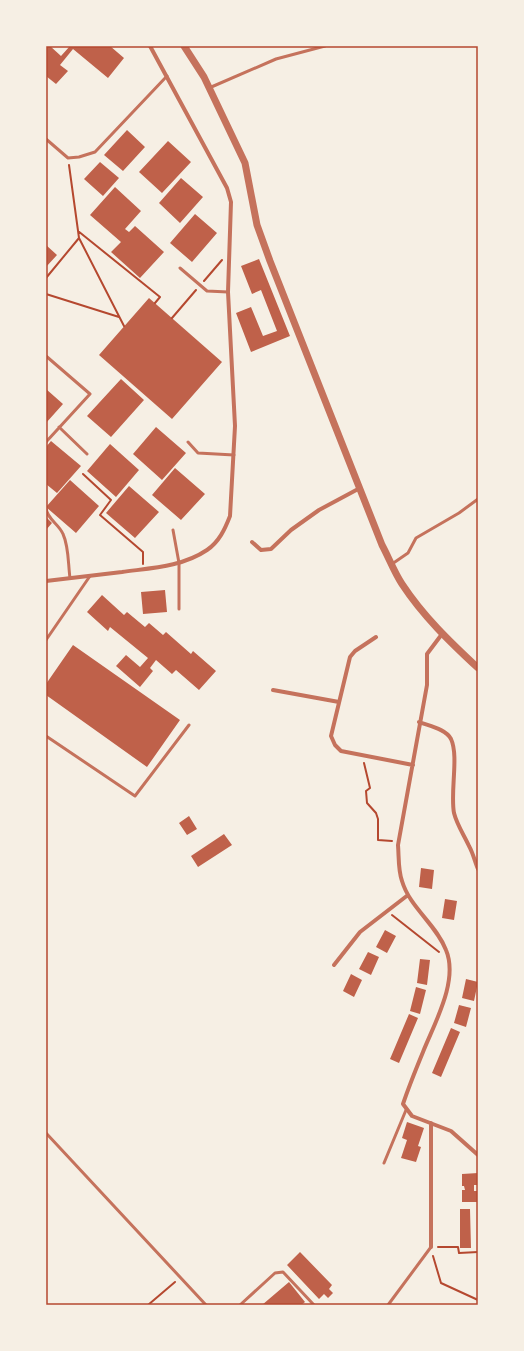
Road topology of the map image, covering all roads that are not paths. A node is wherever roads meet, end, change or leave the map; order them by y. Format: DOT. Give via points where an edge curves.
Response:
graph roads {
  1 [pos="150,46"];
  2 [pos="184,46"];
  3 [pos="326,46"];
  4 [pos="167,76"];
  5 [pos="209,88"];
  6 [pos="46,139"];
  7 [pos="180,268"];
  8 [pos="228,292"];
  9 [pos="46,356"];
  10 [pos="59,427"];
  11 [pos="46,442"];
  12 [pos="188,442"];
  13 [pos="87,454"];
  14 [pos="234,455"];
  15 [pos="360,488"];
  16 [pos="478,499"];
  17 [pos="46,508"];
  18 [pos="173,530"];
  19 [pos="252,542"];
  20 [pos="179,563"];
  21 [pos="392,564"];
  22 [pos="90,576"];
  23 [pos="70,578"];
  24 [pos="46,581"];
  25 [pos="180,609"];
  26 [pos="442,634"];
  27 [pos="376,636"];
  28 [pos="46,640"];
  29 [pos="478,668"];
  30 [pos="273,690"];
  31 [pos="339,702"];
  32 [pos="419,722"];
  33 [pos="189,725"];
  34 [pos="46,736"];
  35 [pos="413,765"];
  36 [pos="478,869"];
  37 [pos="408,896"];
  38 [pos="334,965"];
  39 [pos="406,1110"];
  40 [pos="431,1123"];
  41 [pos="46,1133"];
  42 [pos="478,1155"];
  43 [pos="384,1163"];
  44 [pos="431,1248"];
  45 [pos="206,1305"];
  46 [pos="240,1305"];
  47 [pos="314,1305"];
  48 [pos="388,1305"];
  1 -- 4 [label="street"];
  2 -- 5 [label="street"];
  3 -- 5 [label="lane" via="276,59"];
  4 -- 6 [label="lane" via="95,152 68,158"];
  4 -- 8 [label="street" via="227,188 231,202"];
  5 -- 15 [label="street" via="245,163 257,225"];
  7 -- 8 [label="lane" via="207,291"];
  8 -- 14 [label="street" via="235,426"];
  9 -- 10 [label="lane" via="90,394"];
  10 -- 11 [label="lane"];
  10 -- 13 [label="lane"];
  12 -- 14 [label="lane" via="198,453"];
  14 -- 20 [label="street" via="230,516 226,528 208,550"];
  15 -- 19 [label="street" via="319,510 291,530 271,549 260,550"];
  15 -- 21 [label="street"];
  16 -- 21 [label="lane" via="460,513 416,538 408,553"];
  17 -- 23 [label="lane" via="47,514 59,526 66,541"];
  18 -- 20 [label="lane"];
  20 -- 22 [label="street"];
  20 -- 25 [label="lane"];
  21 -- 26 [label="street" via="416,604"];
  22 -- 23 [label="street"];
  22 -- 28 [label="lane"];
  23 -- 24 [label="street"];
  26 -- 29 [label="street"];
  26 -- 32 [label="street" via="427,654 427,685"];
  27 -- 31 [label="street" via="350,657"];
  30 -- 31 [label="street"];
  31 -- 35 [label="street" via="332,736 335,745 341,751"];
  32 -- 35 [label="street"];
  32 -- 36 [label="street" via="442,731 450,738 454,750 454,814"];
  33 -- 34 [label="lane" via="135,796"];
  35 -- 37 [label="street" via="399,842 399,868"];
  37 -- 38 [label="street" via="360,932"];
  37 -- 39 [label="street" via="447,951 449,978 445,997 403,1104"];
  39 -- 40 [label="street" via="412,1116"];
  39 -- 43 [label="lane"];
  40 -- 42 [label="street" via="451,1131"];
  40 -- 44 [label="street"];
  41 -- 45 [label="lane"];
  44 -- 48 [label="lane"];
  46 -- 47 [label="lane" via="275,1273 283,1272"];
}
